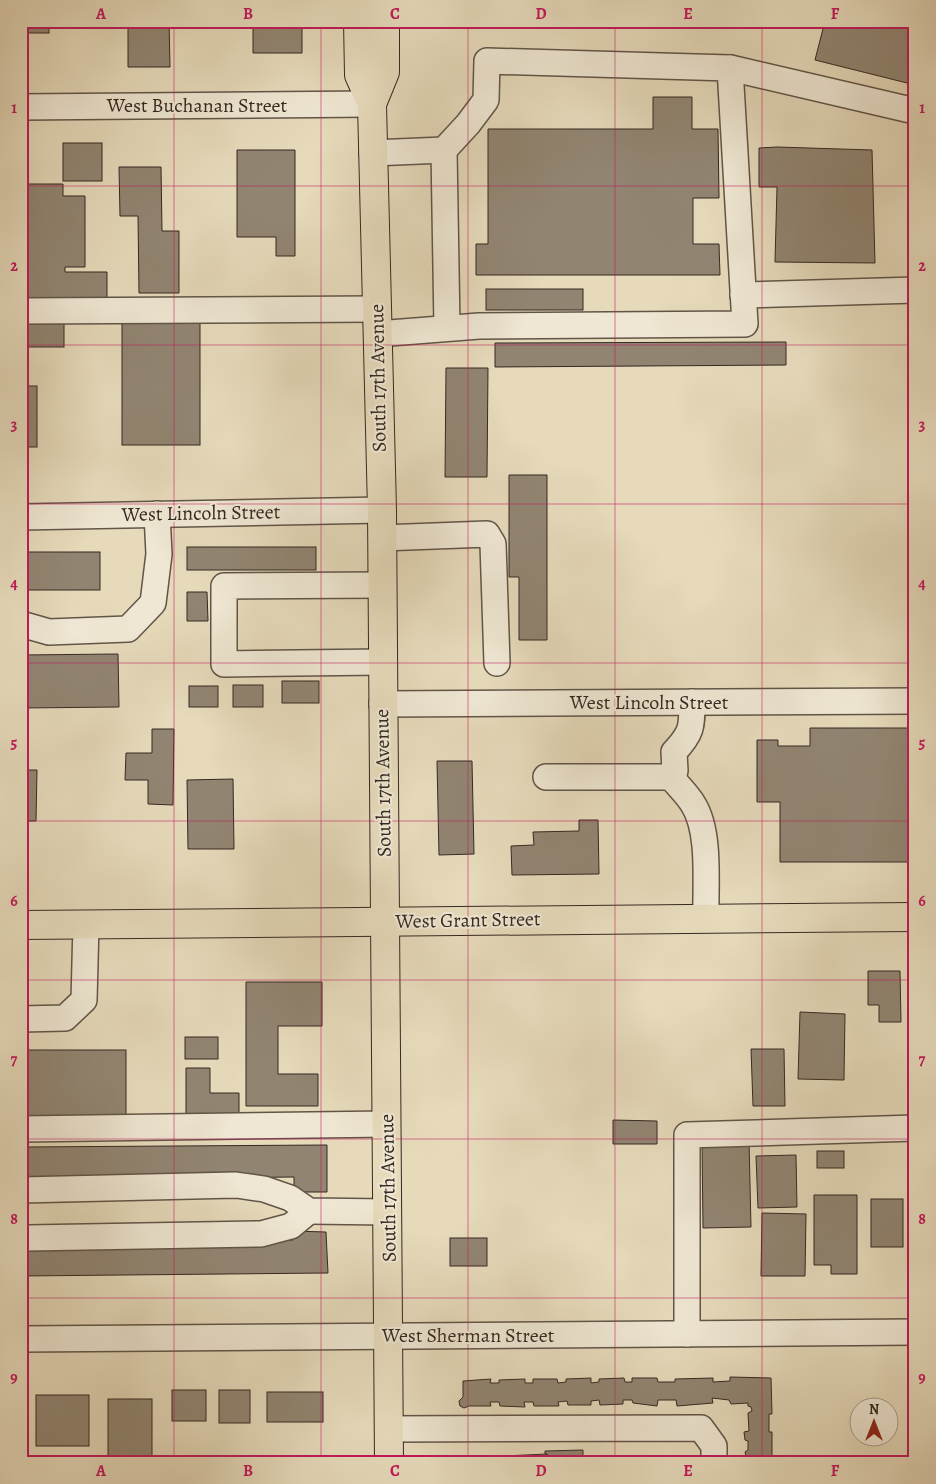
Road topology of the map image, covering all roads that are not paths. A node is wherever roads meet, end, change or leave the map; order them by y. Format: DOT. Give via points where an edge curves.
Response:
graph roads {
  1 [pos="358,21"];
  2 [pos="385,21"];
  3 [pos="730,68"];
  4 [pos="372,104"];
  5 [pos="21,107"];
  6 [pos="915,111"];
  7 [pos="444,150"];
  8 [pos="372,153"];
  9 [pos="915,290"];
  10 [pos="744,295"];
  11 [pos="21,310"];
  12 [pos="377,321"];
  13 [pos="447,328"];
  14 [pos="382,510"];
  15 [pos="158,514"];
  16 [pos="21,517"];
  17 [pos="382,538"];
  18 [pos="382,585"];
  19 [pos="21,624"];
  20 [pos="382,662"];
  21 [pos="497,663"];
  22 [pos="915,700"];
  23 [pos="692,702"];
  24 [pos="382,704"];
  25 [pos="672,776"];
  26 [pos="546,777"];
  27 [pos="915,916"];
  28 [pos="706,918"];
  29 [pos="384,921"];
  30 [pos="86,924"];
  31 [pos="21,925"];
  32 [pos="21,1019"];
  33 [pos="387,1124"];
  34 [pos="915,1128"];
  35 [pos="21,1129"];
  36 [pos="21,1190"];
  37 [pos="309,1211"];
  38 [pos="388,1212"];
  39 [pos="21,1236"];
  40 [pos="915,1332"];
  41 [pos="687,1334"];
  42 [pos="389,1336"];
  43 [pos="21,1339"];
  44 [pos="389,1429"];
  45 [pos="389,1463"];
  46 [pos="714,1463"];
  1 -- 4 [label="main road, South 17th Avenue" via="359,76"];
  2 -- 4 [label="main road, South 17th Avenue" via="386,72"];
  3 -- 6 [label="street"];
  3 -- 7 [label="street" via="487,61 486,100"];
  3 -- 10 [label="street"];
  4 -- 5 [label="street, West Buchanan Street"];
  4 -- 8 [label="main road, South 17th Avenue"];
  7 -- 8 [label="street"];
  7 -- 13 [label="street"];
  8 -- 12 [label="main road, South 17th Avenue"];
  9 -- 10 [label="street"];
  10 -- 13 [label="street" via="745,324"];
  11 -- 12 [label="street"];
  12 -- 13 [label="street"];
  12 -- 14 [label="main road, South 17th Avenue"];
  14 -- 15 [label="street, West Lincoln Street"];
  14 -- 17 [label="main road, South 17th Avenue"];
  15 -- 16 [label="street, West Lincoln Street"];
  15 -- 19 [label="street" via="159,554 153,604 128,629 49,632"];
  17 -- 18 [label="main road, South 17th Avenue"];
  17 -- 21 [label="street" via="487,534 493,544"];
  18 -- 20 [label="main road, South 17th Avenue"];
  18 -- 20 [label="street" via="224,586 224,664"];
  20 -- 24 [label="main road, South 17th Avenue"];
  22 -- 23 [label="street, West Lincoln Street"];
  23 -- 24 [label="street, West Lincoln Street"];
  23 -- 25 [label="street" via="692,725 674,752 675,771"];
  24 -- 29 [label="main road, South 17th Avenue"];
  25 -- 26 [label="street"];
  25 -- 28 [label="street" via="694,805 703,828"];
  27 -- 28 [label="main road, West Grant Street"];
  28 -- 29 [label="main road, West Grant Street"];
  29 -- 30 [label="main road, West Grant Street"];
  29 -- 33 [label="main road, South 17th Avenue"];
  30 -- 31 [label="main road, West Grant Street"];
  30 -- 32 [label="street" via="84,1000 66,1018"];
  33 -- 35 [label="street"];
  33 -- 38 [label="main road, South 17th Avenue"];
  34 -- 41 [label="street" via="687,1135"];
  36 -- 37 [label="street" via="236,1185 264,1189 290,1198"];
  37 -- 38 [label="street"];
  37 -- 39 [label="street" via="291,1226 261,1234"];
  38 -- 42 [label="main road, South 17th Avenue"];
  40 -- 41 [label="street, West Sherman Street"];
  41 -- 42 [label="street, West Sherman Street"];
  42 -- 43 [label="street, West Sherman Street"];
  42 -- 44 [label="main road, South 17th Avenue"];
  44 -- 45 [label="main road, South 17th Avenue"];
  44 -- 46 [label="street" via="701,1428 714,1446"];
}
